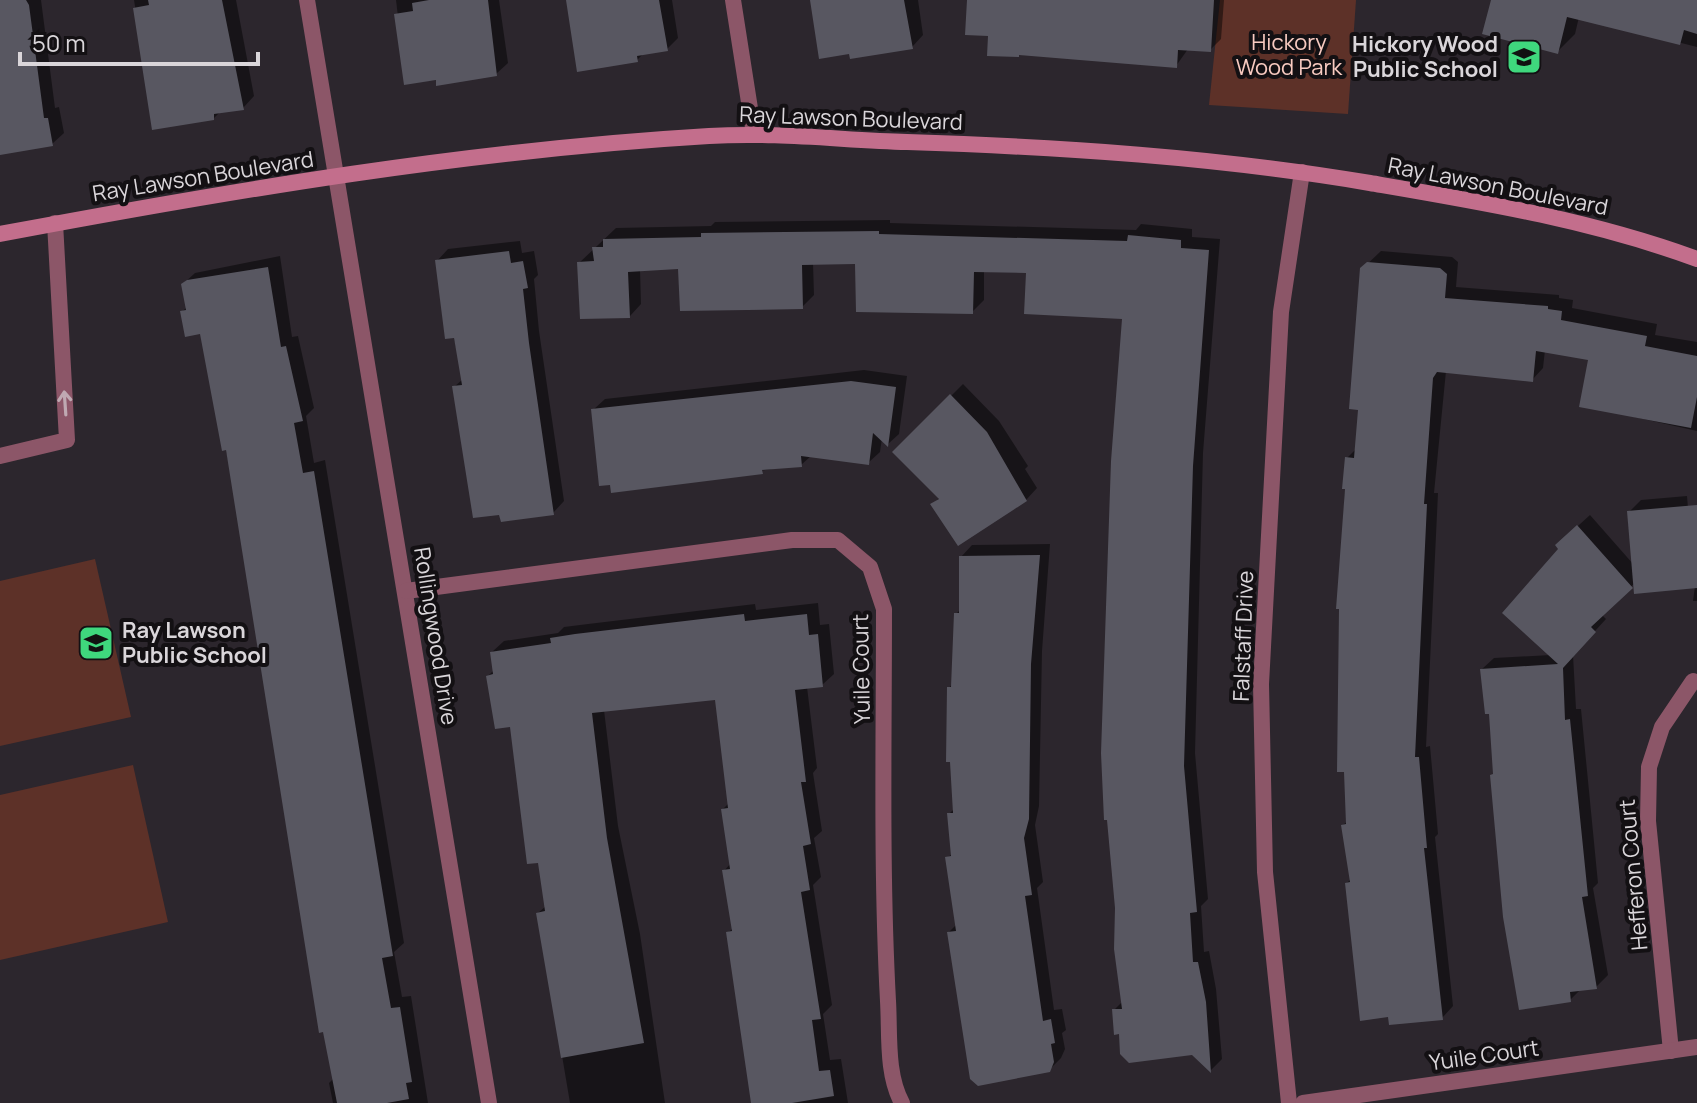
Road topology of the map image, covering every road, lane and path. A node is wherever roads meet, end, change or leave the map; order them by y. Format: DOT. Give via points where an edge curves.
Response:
graph roads {
  1 [pos="307,0"];
  2 [pos="733,0"];
  3 [pos="754,134"];
  4 [pos="1302,172"];
  5 [pos="337,176"];
  6 [pos="55,223"];
  7 [pos="0,234"];
  8 [pos="1697,259"];
  9 [pos="0,456"];
  10 [pos="406,591"];
  11 [pos="1693,681"];
  12 [pos="1697,1047"];
  13 [pos="1671,1051"];
  14 [pos="489,1103"];
  15 [pos="902,1103"];
  16 [pos="1289,1103"];
  17 [pos="1303,1103"];
  1 -- 5 [label="street, Rollingwood Drive"];
  2 -- 3 [label="street"];
  3 -- 4 [label="street, Ray Lawson Boulevard" via="1017,145"];
  3 -- 5 [label="street, Ray Lawson Boulevard" via="509,153"];
  4 -- 8 [label="street, Ray Lawson Boulevard" via="1613,230"];
  4 -- 16 [label="street, Falstaff Drive" via="1281,312 1261,684 1265,872"];
  5 -- 6 [label="street, Ray Lawson Boulevard"];
  5 -- 10 [label="street, Rollingwood Drive"];
  6 -- 7 [label="street, Ray Lawson Boulevard"];
  9 -- 6 [label="street, one-way" via="67,440"];
  10 -- 14 [label="street, Rollingwood Drive"];
  10 -- 15 [label="street, Yuile Court" via="792,540 838,540 870,567 884,609 885,947 891,1061"];
  11 -- 13 [label="street, Hefferon Court" via="1662,727 1649,767 1648,821"];
  12 -- 13 [label="street"];
  13 -- 17 [label="street, Yuile Court"];
}
